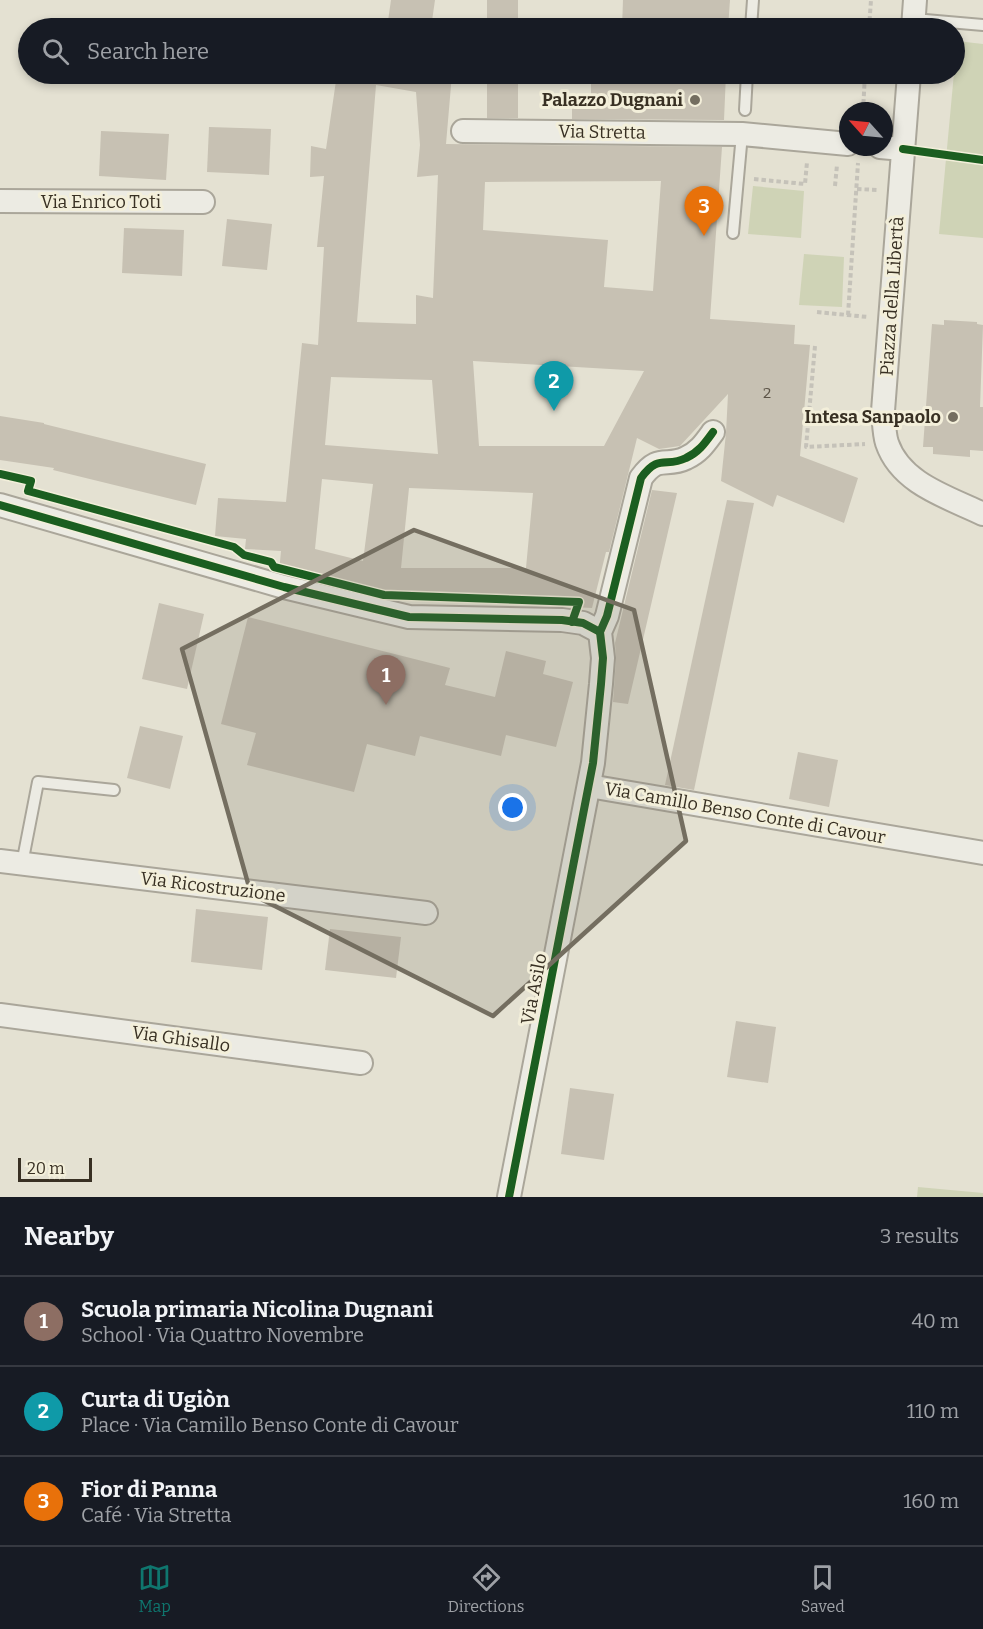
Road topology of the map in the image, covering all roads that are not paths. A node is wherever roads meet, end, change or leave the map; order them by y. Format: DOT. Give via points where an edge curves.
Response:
graph roads {
  1 [pos="753,0"];
  2 [pos="914,16"];
  3 [pos="752,18"];
  4 [pos="929,18"];
  5 [pos="965,23"];
  6 [pos="983,25"];
  7 [pos="746,84"];
  8 [pos="908,84"];
  9 [pos="745,110"];
  10 [pos="463,131"];
  11 [pos="742,134"];
  12 [pos="893,148"];
  13 [pos="839,149"];
  14 [pos="903,149"];
  15 [pos="0,201"];
  16 [pos="203,202"];
  17 [pos="733,233"];
  18 [pos="713,432"];
  19 [pos="0,505"];
  20 [pos="983,514"];
  21 [pos="600,632"];
  22 [pos="589,786"];
  23 [pos="114,790"];
  24 [pos="983,853"];
  25 [pos="11,863"];
  26 [pos="426,913"];
  27 [pos="0,1015"];
  28 [pos="361,1064"];
  29 [pos="509,1197"];
  1 -- 3 [label="lane"];
  2 -- 4 [label="lane"];
  5 -- 6 [label="lane"];
  7 -- 9 [label="lane"];
  8 -- 14 [label="street, Piazza della Libertà"];
  10 -- 11 [label="street, Via Stretta"];
  11 -- 13 [label="street"];
  11 -- 17 [label="lane"];
  12 -- 14 [label="street"];
  14 -- 20 [label="street, Piazza della Libertà" via="883,411 887,442 897,461 915,480"];
  15 -- 16 [label="street, Via Enrico Toti"];
  18 -- 21 [label="street, Via Camillo Benso Conte di Cavour" via="701,449 684,459 656,463 641,478"];
  19 -- 21 [label="street" via="284,587 409,617 562,620 584,623"];
  21 -- 22 [label="street, Via Camillo Benso Conte di Cavour" via="603,658"];
  22 -- 24 [label="street, Via Camillo Benso Conte di Cavour"];
  22 -- 29 [label="street, Via Asilo"];
  23 -- 25 [label="lane" via="38,782"];
  25 -- 26 [label="street, Via Ricostruzione"];
  27 -- 28 [label="street, Via Ghisallo"];
}
